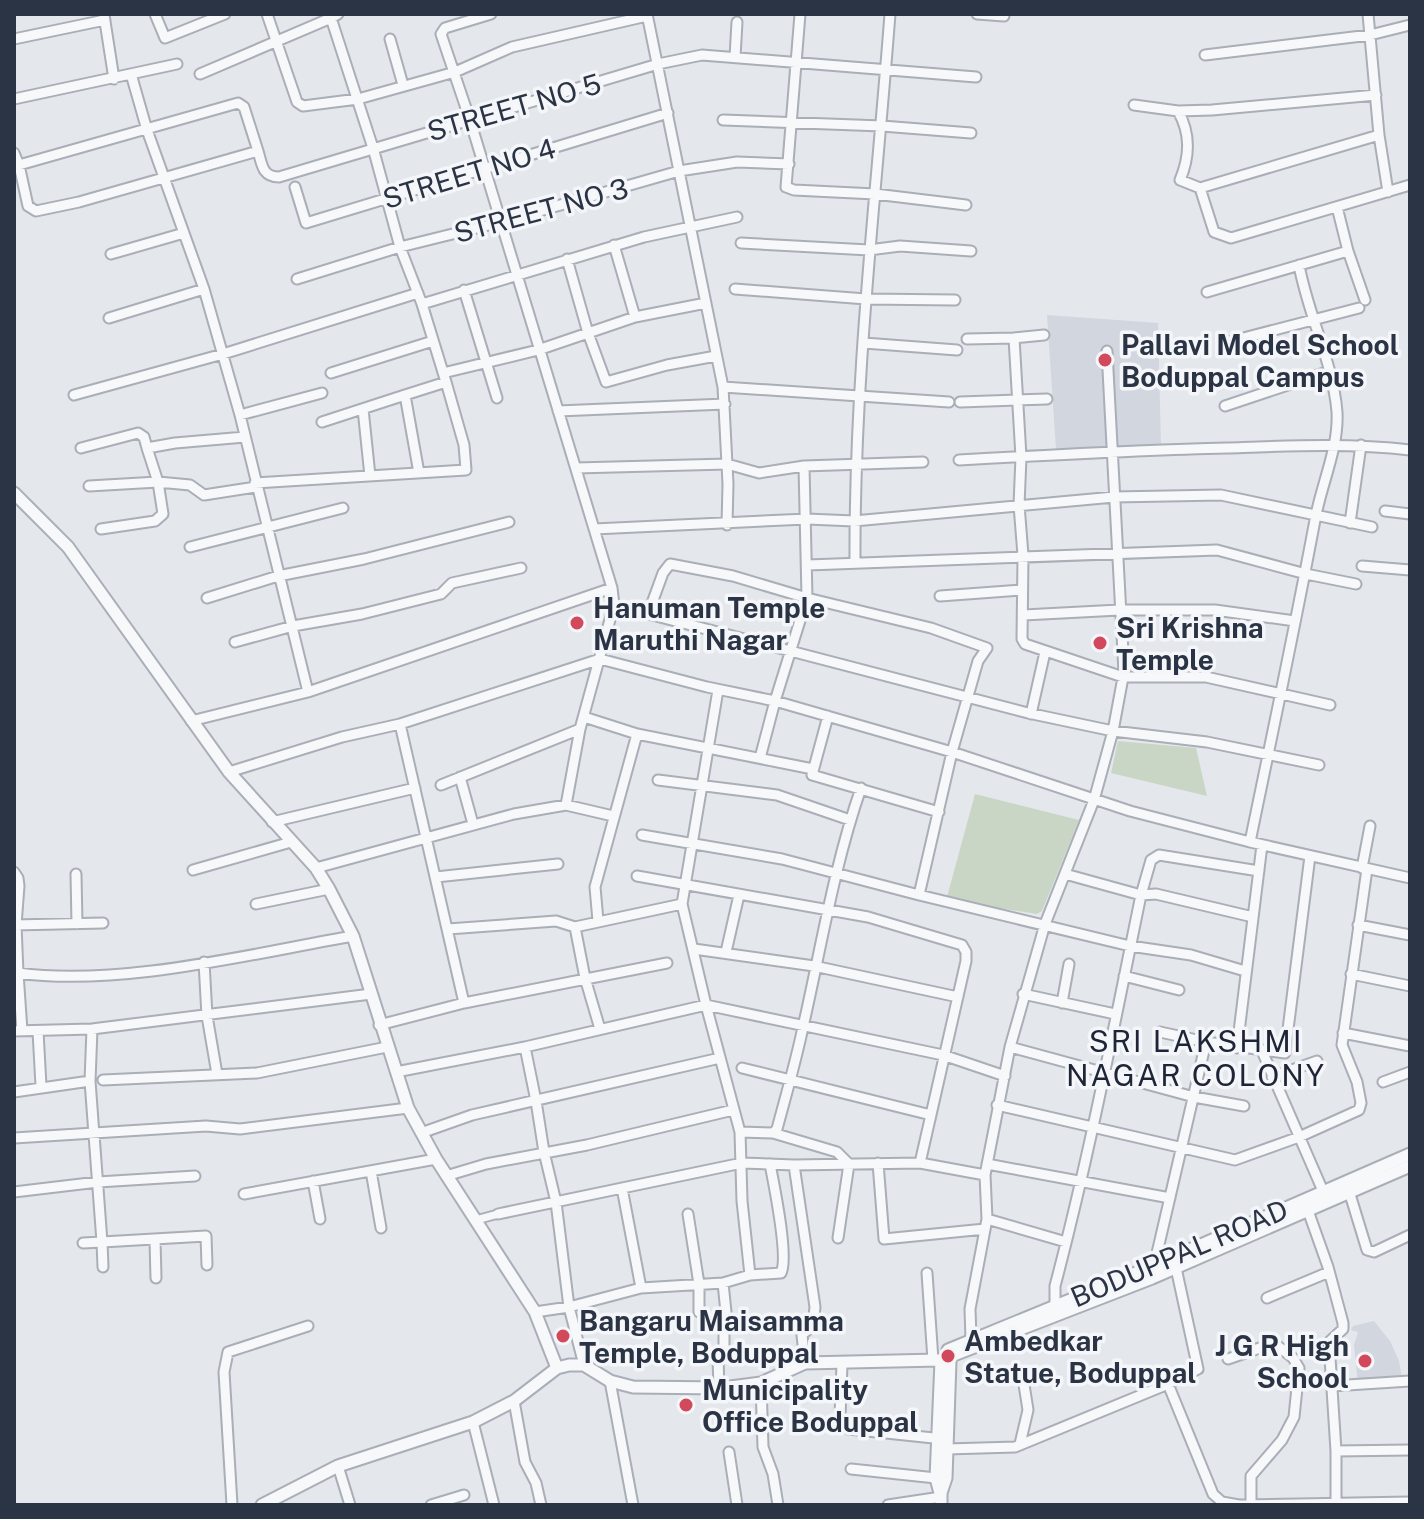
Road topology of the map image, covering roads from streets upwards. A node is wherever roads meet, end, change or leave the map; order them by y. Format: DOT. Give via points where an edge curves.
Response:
graph roads {
  1 [pos="155,14"];
  2 [pos="225,14"];
  3 [pos="267,14"];
  4 [pos="491,14"];
  5 [pos="800,14"];
  6 [pos="890,14"];
  7 [pos="977,14"];
  8 [pos="1368,14"];
  9 [pos="647,15"];
  10 [pos="334,16"];
  11 [pos="1004,16"];
  12 [pos="104,17"];
  13 [pos="737,22"];
  14 [pos="1410,25"];
  15 [pos="1370,35"];
  16 [pos="14,39"];
  17 [pos="390,39"];
  18 [pos="276,43"];
  19 [pos="1205,55"];
  20 [pos="735,57"];
  21 [pos="798,62"];
  22 [pos="177,64"];
  23 [pos="658,64"];
  24 [pos="886,68"];
  25 [pos="455,72"];
  26 [pos="131,74"];
  27 [pos="200,74"];
  28 [pos="976,77"];
  29 [pos="114,79"];
  30 [pos="403,85"];
  31 [pos="1376,95"];
  32 [pos="14,99"];
  33 [pos="358,99"];
  34 [pos="1134,105"];
  35 [pos="1178,111"];
  36 [pos="668,113"];
  37 [pos="470,120"];
  38 [pos="723,120"];
  39 [pos="792,124"];
  40 [pos="882,126"];
  41 [pos="147,130"];
  42 [pos="971,133"];
  43 [pos="1379,135"];
  44 [pos="373,148"];
  45 [pos="258,151"];
  46 [pos="14,153"];
  47 [pos="789,164"];
  48 [pos="19,165"];
  49 [pos="484,169"];
  50 [pos="679,171"];
  51 [pos="164,178"];
  52 [pos="1410,185"];
  53 [pos="295,187"];
  54 [pos="1200,188"];
  55 [pos="1388,192"];
  56 [pos="875,194"];
  57 [pos="387,197"];
  58 [pos="966,205"];
  59 [pos="1337,207"];
  60 [pos="737,217"];
  61 [pos="501,222"];
  62 [pos="690,225"];
  63 [pos="184,233"];
  64 [pos="741,243"];
  65 [pos="614,245"];
  66 [pos="400,247"];
  67 [pos="869,250"];
  68 [pos="971,251"];
  69 [pos="1348,251"];
  70 [pos="111,254"];
  71 [pos="567,259"];
  72 [pos="1299,265"];
  73 [pos="516,273"];
  74 [pos="297,279"];
  75 [pos="204,289"];
  76 [pos="735,289"];
  77 [pos="464,290"];
  78 [pos="1207,292"];
  79 [pos="418,293"];
  80 [pos="866,299"];
  81 [pos="955,300"];
  82 [pos="706,303"];
  83 [pos="422,304"];
  84 [pos="635,317"];
  85 [pos="109,318"];
  86 [pos="1312,318"];
  87 [pos="588,333"];
  88 [pos="1044,335"];
  89 [pos="1014,338"];
  90 [pos="967,339"];
  91 [pos="433,341"];
  92 [pos="1228,342"];
  93 [pos="864,343"];
  94 [pos="538,350"];
  95 [pos="957,350"];
  96 [pos="1107,351"];
  97 [pos="223,354"];
  98 [pos="716,356"];
  99 [pos="487,363"];
  100 [pos="1330,371"];
  101 [pos="331,373"];
  102 [pos="444,378"];
  103 [pos="723,387"];
  104 [pos="322,393"];
  105 [pos="74,395"];
  106 [pos="405,395"];
  107 [pos="860,396"];
  108 [pos="497,398"];
  109 [pos="1047,399"];
  110 [pos="1018,400"];
  111 [pos="949,402"];
  112 [pos="960,402"];
  113 [pos="725,404"];
  114 [pos="1225,406"];
  115 [pos="363,409"];
  116 [pos="558,411"];
  117 [pos="240,415"];
  118 [pos="322,422"];
  119 [pos="245,437"];
  120 [pos="1333,445"];
  121 [pos="1361,445"];
  122 [pos="81,448"];
  123 [pos="147,448"];
  124 [pos="1410,450"];
  125 [pos="1111,451"];
  126 [pos="1021,457"];
  127 [pos="959,460"];
  128 [pos="923,462"];
  129 [pos="857,463"];
  130 [pos="727,464"];
  131 [pos="804,466"];
  132 [pos="576,468"];
  133 [pos="419,473"];
  134 [pos="370,476"];
  135 [pos="158,482"];
  136 [pos="256,485"];
  137 [pos="89,486"];
  138 [pos="14,493"];
  139 [pos="1114,497"];
  140 [pos="1019,505"];
  141 [pos="343,508"];
  142 [pos="1385,511"];
  143 [pos="1410,514"];
  144 [pos="1315,517"];
  145 [pos="807,519"];
  146 [pos="854,521"];
  147 [pos="509,522"];
  148 [pos="1350,523"];
  149 [pos="727,525"];
  150 [pos="266,527"];
  151 [pos="1372,527"];
  152 [pos="101,529"];
  153 [pos="594,529"];
  154 [pos="190,547"];
  155 [pos="1116,553"];
  156 [pos="1023,555"];
  157 [pos="855,563"];
  158 [pos="808,565"];
  159 [pos="1362,566"];
  160 [pos="521,568"];
  161 [pos="1410,570"];
  162 [pos="1306,574"];
  163 [pos="278,576"];
  164 [pos="1356,584"];
  165 [pos="612,588"];
  166 [pos="1022,590"];
  167 [pos="940,596"];
  168 [pos="207,598"];
  169 [pos="807,598"];
  170 [pos="614,605"];
  171 [pos="1119,610"];
  172 [pos="648,614"];
  173 [pos="1024,615"];
  174 [pos="1295,621"];
  175 [pos="293,626"];
  176 [pos="235,642"];
  177 [pos="790,651"];
  178 [pos="1045,652"];
  179 [pos="600,659"];
  180 [pos="1123,677"];
  181 [pos="718,690"];
  182 [pos="308,692"];
  183 [pos="1281,693"];
  184 [pos="968,699"];
  185 [pos="775,701"];
  186 [pos="1330,705"];
  187 [pos="1031,714"];
  188 [pos="828,716"];
  189 [pos="584,717"];
  190 [pos="191,721"];
  191 [pos="400,724"];
  192 [pos="580,729"];
  193 [pos="1113,731"];
  194 [pos="637,734"];
  195 [pos="708,749"];
  196 [pos="952,752"];
  197 [pos="1268,754"];
  198 [pos="760,758"];
  199 [pos="1319,765"];
  200 [pos="813,769"];
  201 [pos="229,772"];
  202 [pos="460,777"];
  203 [pos="658,780"];
  204 [pos="701,784"];
  205 [pos="441,785"];
  206 [pos="415,788"];
  207 [pos="861,788"];
  208 [pos="1094,800"];
  209 [pos="566,805"];
  210 [pos="939,812"];
  211 [pos="613,816"];
  212 [pos="850,820"];
  213 [pos="272,822"];
  214 [pos="473,824"];
  215 [pos="1370,826"];
  216 [pos="642,835"];
  217 [pos="427,836"];
  218 [pos="291,842"];
  219 [pos="1250,842"];
  220 [pos="691,843"];
  221 [pos="1262,845"];
  222 [pos="1310,856"];
  223 [pos="558,864"];
  224 [pos="316,868"];
  225 [pos="1364,869"];
  226 [pos="193,870"];
  227 [pos="1259,871"];
  228 [pos="14,872"];
  229 [pos="838,873"];
  230 [pos="76,874"];
  231 [pos="1065,874"];
  232 [pos="637,876"];
  233 [pos="436,877"];
  234 [pos="1410,877"];
  235 [pos="685,886"];
  236 [pos="329,889"];
  237 [pos="739,895"];
  238 [pos="919,895"];
  239 [pos="1141,895"];
  240 [pos="256,904"];
  241 [pos="682,904"];
  242 [pos="828,910"];
  243 [pos="1253,917"];
  244 [pos="598,921"];
  245 [pos="103,923"];
  246 [pos="77,924"];
  247 [pos="1045,924"];
  248 [pos="15,925"];
  249 [pos="1358,925"];
  250 [pos="575,927"];
  251 [pos="448,929"];
  252 [pos="1410,935"];
  253 [pos="353,936"];
  254 [pos="1130,946"];
  255 [pos="694,949"];
  256 [pos="726,952"];
  257 [pos="204,962"];
  258 [pos="667,963"];
  259 [pos="1069,964"];
  260 [pos="814,966"];
  261 [pos="1245,971"];
  262 [pos="16,973"];
  263 [pos="1351,974"];
  264 [pos="1124,976"];
  265 [pos="585,978"];
  266 [pos="1410,986"];
  267 [pos="1179,990"];
  268 [pos="371,994"];
  269 [pos="1023,994"];
  270 [pos="958,997"];
  271 [pos="464,1003"];
  272 [pos="1062,1003"];
  273 [pos="706,1005"];
  274 [pos="1115,1014"];
  275 [pos="207,1016"];
  276 [pos="804,1024"];
  277 [pos="379,1025"];
  278 [pos="92,1029"];
  279 [pos="600,1029"];
  280 [pos="18,1031"];
  281 [pos="38,1031"];
  282 [pos="1160,1032"];
  283 [pos="1343,1033"];
  284 [pos="1206,1042"];
  285 [pos="1410,1046"];
  286 [pos="387,1047"];
  287 [pos="525,1047"];
  288 [pos="1010,1047"];
  289 [pos="1237,1048"];
  290 [pos="1262,1051"];
  291 [pos="943,1055"];
  292 [pos="720,1058"];
  293 [pos="1317,1061"];
  294 [pos="742,1068"];
  295 [pos="1106,1071"];
  296 [pos="396,1072"];
  297 [pos="1410,1072"];
  298 [pos="217,1074"];
  299 [pos="1005,1076"];
  300 [pos="1272,1077"];
  301 [pos="103,1080"];
  302 [pos="790,1080"];
  303 [pos="90,1081"];
  304 [pos="1383,1082"];
  305 [pos="41,1086"];
  306 [pos="14,1092"];
  307 [pos="1194,1097"];
  308 [pos="536,1101"];
  309 [pos="997,1105"];
  310 [pos="1244,1106"];
  311 [pos="408,1108"];
  312 [pos="733,1110"];
  313 [pos="931,1115"];
  314 [pos="1092,1127"];
  315 [pos="740,1132"];
  316 [pos="421,1133"];
  317 [pos="773,1133"];
  318 [pos="94,1134"];
  319 [pos="1299,1137"];
  320 [pos="14,1138"];
  321 [pos="1182,1148"];
  322 [pos="544,1152"];
  323 [pos="1410,1154"];
  324 [pos="436,1159"];
  325 [pos="742,1163"];
  326 [pos="878,1163"];
  327 [pos="920,1163"];
  328 [pos="770,1164"];
  329 [pos="849,1164"];
  330 [pos="987,1164"];
  331 [pos="794,1165"];
  332 [pos="1410,1166"];
  333 [pos="371,1171"];
  334 [pos="985,1175"];
  335 [pos="195,1176"];
  336 [pos="446,1176"];
  337 [pos="1081,1180"];
  338 [pos="313,1181"];
  339 [pos="98,1182"];
  340 [pos="622,1188"];
  341 [pos="1323,1191"];
  342 [pos="1349,1191"];
  343 [pos="14,1192"];
  344 [pos="244,1194"];
  345 [pos="1170,1198"];
  346 [pos="556,1202"];
  347 [pos="1305,1204"];
  348 [pos="498,1214"];
  349 [pos="688,1214"];
  350 [pos="320,1219"];
  351 [pos="476,1220"];
  352 [pos="986,1224"];
  353 [pos="381,1228"];
  354 [pos="1410,1235"];
  355 [pos="838,1238"];
  356 [pos="155,1240"];
  357 [pos="102,1242"];
  358 [pos="1066,1242"];
  359 [pos="83,1243"];
  360 [pos="207,1265"];
  361 [pos="1154,1266"];
  362 [pos="103,1267"];
  363 [pos="1176,1268"];
  364 [pos="1329,1272"];
  365 [pos="927,1273"];
  366 [pos="750,1275"];
  367 [pos="156,1278"];
  368 [pos="723,1283"];
  369 [pos="699,1284"];
  370 [pos="641,1288"];
  371 [pos="1267,1298"];
  372 [pos="569,1307"];
  373 [pos="1055,1311"];
  374 [pos="535,1312"];
  375 [pos="699,1312"];
  376 [pos="308,1326"];
  377 [pos="971,1339"];
  378 [pos="944,1358"];
  379 [pos="1228,1359"];
  380 [pos="805,1363"];
  381 [pos="842,1364"];
  382 [pos="584,1365"];
  383 [pos="557,1368"];
  384 [pos="1022,1372"];
  385 [pos="610,1381"];
  386 [pos="1410,1381"];
  387 [pos="761,1383"];
  388 [pos="1168,1384"];
  389 [pos="1332,1386"];
  390 [pos="719,1388"];
  391 [pos="514,1401"];
  392 [pos="473,1422"];
  393 [pos="944,1442"];
  394 [pos="1020,1444"];
  395 [pos="1410,1450"];
  396 [pos="1336,1451"];
  397 [pos="729,1452"];
  398 [pos="338,1466"];
  399 [pos="851,1469"];
  400 [pos="936,1478"];
  401 [pos="464,1495"];
  402 [pos="941,1499"];
  403 [pos="1410,1502"];
  404 [pos="1251,1504"];
  405 [pos="1336,1504"];
  406 [pos="232,1505"];
  407 [pos="262,1505"];
  408 [pos="350,1505"];
  409 [pos="431,1505"];
  410 [pos="494,1505"];
  411 [pos="541,1505"];
  412 [pos="633,1505"];
  413 [pos="737,1505"];
  414 [pos="778,1505"];
  415 [pos="888,1505"];
  1 -- 2 [label="street" via="165,38"];
  3 -- 18 [label="street"];
  4 -- 25 [label="street" via="442,31"];
  5 -- 21 [label="street"];
  6 -- 24 [label="street"];
  7 -- 11 [label="street"];
  8 -- 15 [label="street"];
  9 -- 23 [label="street"];
  9 -- 25 [label="street" via="512,47"];
  10 -- 18 [label="street"];
  10 -- 33 [label="street"];
  12 -- 16 [label="street"];
  12 -- 29 [label="street"];
  13 -- 20 [label="street"];
  14 -- 15 [label="street"];
  15 -- 19 [label="street"];
  15 -- 31 [label="street"];
  17 -- 30 [label="street"];
  18 -- 27 [label="street"];
  18 -- 33 [label="street" via="297,102 303,106"];
  20 -- 21 [label="street, STREET NO 5"];
  20 -- 23 [label="street, STREET NO 5" via="702,55"];
  21 -- 24 [label="street, STREET NO 5"];
  21 -- 39 [label="street"];
  22 -- 26 [label="street"];
  23 -- 36 [label="street"];
  23 -- 37 [label="street, STREET NO 5"];
  24 -- 28 [label="street, STREET NO 5"];
  24 -- 40 [label="street"];
  25 -- 30 [label="street"];
  25 -- 37 [label="street"];
  26 -- 29 [label="street"];
  26 -- 41 [label="street"];
  29 -- 32 [label="street"];
  30 -- 33 [label="street"];
  31 -- 35 [label="street"];
  31 -- 43 [label="street"];
  33 -- 44 [label="street"];
  34 -- 35 [label="street"];
  35 -- 54 [label="street" via="1186,124 1188,161 1180,180"];
  36 -- 49 [label="street, STREET NO 4"];
  36 -- 50 [label="street"];
  37 -- 44 [label="street, STREET NO 5"];
  37 -- 49 [label="street"];
  38 -- 39 [label="street"];
  39 -- 40 [label="street"];
  39 -- 47 [label="street"];
  40 -- 42 [label="street"];
  40 -- 56 [label="street"];
  41 -- 45 [label="street" via="238,103"];
  41 -- 48 [label="street"];
  41 -- 51 [label="street"];
  43 -- 54 [label="street"];
  43 -- 55 [label="street"];
  44 -- 45 [label="street, STREET NO 5" via="279,177 264,172"];
  44 -- 57 [label="street"];
  45 -- 51 [label="street"];
  46 -- 48 [label="street"];
  47 -- 50 [label="street, STREET NO 3" via="737,162"];
  47 -- 56 [label="street" via="786,187 794,190"];
  48 -- 51 [label="street" via="32,210"];
  49 -- 57 [label="street, STREET NO 4"];
  49 -- 61 [label="street"];
  50 -- 61 [label="street, STREET NO 3"];
  50 -- 62 [label="street"];
  51 -- 63 [label="street"];
  52 -- 55 [label="street"];
  53 -- 57 [label="street, STREET NO 4" via="306,223"];
  54 -- 59 [label="street" via="1214,232 1225,238"];
  55 -- 59 [label="street"];
  56 -- 58 [label="street"];
  56 -- 67 [label="street"];
  57 -- 66 [label="street"];
  59 -- 69 [label="street"];
  60 -- 62 [label="street"];
  61 -- 66 [label="street, STREET NO 3"];
  61 -- 73 [label="street"];
  62 -- 65 [label="street"];
  62 -- 82 [label="street"];
  63 -- 70 [label="street"];
  63 -- 75 [label="street"];
  64 -- 67 [label="street"];
  65 -- 71 [label="street"];
  65 -- 84 [label="street"];
  66 -- 74 [label="street, STREET NO 3"];
  66 -- 79 [label="street"];
  67 -- 68 [label="street" via="900,246"];
  67 -- 80 [label="street"];
  69 -- 72 [label="street"];
  69 -- 86 [label="street" via="1362,304"];
  71 -- 73 [label="street"];
  71 -- 87 [label="street"];
  72 -- 78 [label="street"];
  72 -- 86 [label="street"];
  73 -- 77 [label="street"];
  73 -- 94 [label="street"];
  75 -- 85 [label="street"];
  75 -- 97 [label="street"];
  76 -- 80 [label="street"];
  77 -- 83 [label="street"];
  77 -- 99 [label="street"];
  79 -- 83 [label="street"];
  79 -- 97 [label="street"];
  80 -- 81 [label="street"];
  80 -- 93 [label="street"];
  82 -- 84 [label="street"];
  82 -- 98 [label="street"];
  83 -- 91 [label="street"];
  84 -- 87 [label="street"];
  86 -- 92 [label="street"];
  86 -- 100 [label="street"];
  87 -- 94 [label="street"];
  87 -- 98 [label="street" via="603,378 610,382"];
  88 -- 89 [label="street"];
  89 -- 90 [label="street"];
  89 -- 110 [label="street"];
  91 -- 101 [label="street"];
  91 -- 102 [label="street"];
  93 -- 95 [label="street"];
  93 -- 107 [label="street"];
  94 -- 99 [label="street"];
  94 -- 116 [label="street"];
  96 -- 125 [label="street"];
  97 -- 105 [label="street"];
  97 -- 117 [label="street"];
  98 -- 103 [label="street"];
  99 -- 102 [label="street"];
  99 -- 108 [label="street"];
  100 -- 114 [label="street"];
  100 -- 120 [label="street" via="1337,416"];
  102 -- 106 [label="street"];
  102 -- 133 [label="street" via="466,470"];
  103 -- 107 [label="street"];
  103 -- 113 [label="street"];
  104 -- 117 [label="street"];
  106 -- 115 [label="street"];
  106 -- 133 [label="street"];
  107 -- 111 [label="street"];
  107 -- 129 [label="street"];
  109 -- 110 [label="street"];
  110 -- 112 [label="street"];
  110 -- 126 [label="street"];
  113 -- 116 [label="street"];
  113 -- 130 [label="street"];
  115 -- 118 [label="street"];
  115 -- 134 [label="street"];
  116 -- 132 [label="street"];
  117 -- 119 [label="street"];
  119 -- 123 [label="street"];
  119 -- 136 [label="street"];
  120 -- 121 [label="street"];
  120 -- 125 [label="street"];
  120 -- 144 [label="street"];
  121 -- 124 [label="street"];
  121 -- 148 [label="street"];
  122 -- 123 [label="street" via="138,433"];
  123 -- 135 [label="street"];
  125 -- 126 [label="street"];
  125 -- 139 [label="street"];
  126 -- 127 [label="street"];
  126 -- 140 [label="street"];
  128 -- 129 [label="street"];
  129 -- 131 [label="street"];
  129 -- 146 [label="street"];
  130 -- 131 [label="street" via="759,473"];
  130 -- 132 [label="street"];
  130 -- 149 [label="street"];
  131 -- 145 [label="street"];
  132 -- 153 [label="street"];
  133 -- 134 [label="street"];
  134 -- 136 [label="street"];
  135 -- 136 [label="street" via="190,485 204,495"];
  135 -- 137 [label="street"];
  135 -- 152 [label="street" via="160,518"];
  136 -- 150 [label="street"];
  138 -- 190 [label="street" via="68,547"];
  139 -- 140 [label="street"];
  139 -- 144 [label="street" via="1221,495"];
  139 -- 155 [label="street"];
  140 -- 146 [label="street"];
  140 -- 156 [label="street"];
  141 -- 150 [label="street"];
  142 -- 143 [label="street"];
  144 -- 148 [label="street"];
  144 -- 162 [label="street"];
  145 -- 146 [label="street"];
  145 -- 149 [label="street"];
  145 -- 158 [label="street"];
  146 -- 157 [label="street"];
  147 -- 163 [label="street"];
  148 -- 151 [label="street"];
  149 -- 153 [label="street"];
  150 -- 154 [label="street"];
  150 -- 163 [label="street"];
  153 -- 165 [label="street"];
  155 -- 156 [label="street"];
  155 -- 162 [label="street" via="1217,550"];
  155 -- 171 [label="street"];
  156 -- 157 [label="street"];
  156 -- 166 [label="street"];
  157 -- 158 [label="street"];
  158 -- 169 [label="street"];
  159 -- 161 [label="street"];
  160 -- 175 [label="street" via="452,583 441,594"];
  162 -- 164 [label="street"];
  162 -- 174 [label="street"];
  163 -- 168 [label="street"];
  163 -- 175 [label="street"];
  165 -- 170 [label="street"];
  165 -- 182 [label="street"];
  166 -- 167 [label="street"];
  166 -- 173 [label="street"];
  169 -- 172 [label="street" via="670,564"];
  169 -- 177 [label="street"];
  169 -- 184 [label="street" via="931,628 987,648"];
  170 -- 172 [label="street"];
  170 -- 179 [label="street"];
  171 -- 173 [label="street"];
  171 -- 174 [label="street" via="1215,610"];
  171 -- 180 [label="street"];
  172 -- 177 [label="street"];
  173 -- 178 [label="street" via="1022,639"];
  174 -- 183 [label="street"];
  175 -- 176 [label="street"];
  175 -- 182 [label="street"];
  177 -- 184 [label="street"];
  177 -- 185 [label="street"];
  178 -- 180 [label="street"];
  178 -- 187 [label="street"];
  179 -- 181 [label="street"];
  179 -- 189 [label="street"];
  179 -- 191 [label="street"];
  180 -- 183 [label="street" via="1206,677"];
  180 -- 193 [label="street"];
  181 -- 185 [label="street"];
  181 -- 195 [label="street"];
  182 -- 190 [label="street"];
  183 -- 186 [label="street"];
  183 -- 197 [label="street"];
  184 -- 187 [label="street"];
  184 -- 196 [label="street"];
  185 -- 188 [label="street"];
  185 -- 198 [label="street"];
  187 -- 193 [label="street"];
  188 -- 196 [label="street"];
  188 -- 200 [label="street"];
  189 -- 192 [label="street"];
  189 -- 194 [label="street"];
  190 -- 201 [label="street"];
  191 -- 201 [label="street"];
  191 -- 206 [label="street"];
  192 -- 202 [label="street"];
  192 -- 209 [label="street"];
  193 -- 197 [label="street"];
  193 -- 208 [label="street"];
  194 -- 195 [label="street"];
  194 -- 211 [label="street"];
  195 -- 198 [label="street"];
  195 -- 204 [label="street"];
  196 -- 208 [label="street"];
  196 -- 210 [label="street"];
  197 -- 199 [label="street"];
  197 -- 219 [label="street"];
  198 -- 200 [label="street"];
  200 -- 207 [label="street" via="812,775"];
  201 -- 213 [label="street"];
  202 -- 205 [label="street"];
  202 -- 214 [label="street"];
  203 -- 204 [label="street"];
  204 -- 212 [label="street" via="777,795"];
  204 -- 220 [label="street"];
  206 -- 213 [label="street"];
  206 -- 217 [label="street"];
  207 -- 210 [label="street"];
  207 -- 212 [label="street"];
  208 -- 219 [label="street"];
  208 -- 231 [label="street"];
  209 -- 211 [label="street"];
  209 -- 214 [label="street"];
  210 -- 238 [label="street"];
  211 -- 244 [label="street" via="595,887"];
  212 -- 229 [label="street"];
  213 -- 218 [label="street"];
  214 -- 217 [label="street"];
  215 -- 225 [label="street"];
  216 -- 220 [label="street"];
  217 -- 224 [label="street"];
  217 -- 233 [label="street"];
  218 -- 224 [label="street"];
  218 -- 226 [label="street"];
  219 -- 221 [label="street"];
  220 -- 229 [label="street"];
  220 -- 235 [label="street"];
  221 -- 222 [label="street"];
  221 -- 227 [label="street"];
  222 -- 225 [label="street"];
  222 -- 290 [label="street" via="1287,1048 1285,1053"];
  223 -- 233 [label="street"];
  224 -- 236 [label="street"];
  225 -- 234 [label="street"];
  225 -- 249 [label="street"];
  227 -- 239 [label="street" via="1159,855 1151,860"];
  227 -- 243 [label="street"];
  228 -- 248 [label="street" via="19,886"];
  229 -- 238 [label="street"];
  229 -- 242 [label="street"];
  230 -- 246 [label="street"];
  231 -- 239 [label="street"];
  231 -- 247 [label="street"];
  232 -- 235 [label="street"];
  233 -- 251 [label="street"];
  235 -- 237 [label="street"];
  235 -- 241 [label="street"];
  236 -- 240 [label="street"];
  236 -- 253 [label="street"];
  237 -- 242 [label="street"];
  237 -- 256 [label="street"];
  238 -- 247 [label="street"];
  239 -- 243 [label="street"];
  239 -- 254 [label="street"];
  241 -- 244 [label="street"];
  241 -- 255 [label="street"];
  242 -- 260 [label="street"];
  242 -- 270 [label="street" via="962,945 966,961"];
  243 -- 261 [label="street"];
  244 -- 250 [label="street"];
  245 -- 246 [label="street"];
  246 -- 248 [label="street"];
  247 -- 254 [label="street"];
  247 -- 269 [label="street"];
  248 -- 262 [label="street"];
  249 -- 252 [label="street"];
  249 -- 263 [label="street"];
  250 -- 251 [label="street" via="556,921"];
  250 -- 265 [label="street"];
  251 -- 271 [label="street"];
  253 -- 257 [label="street"];
  253 -- 268 [label="street"];
  254 -- 261 [label="street" via="1191,955"];
  254 -- 264 [label="street"];
  255 -- 256 [label="street"];
  255 -- 273 [label="street"];
  256 -- 260 [label="street"];
  257 -- 262 [label="street" via="113,975"];
  257 -- 275 [label="street"];
  258 -- 265 [label="street"];
  259 -- 272 [label="street"];
  260 -- 270 [label="street"];
  260 -- 276 [label="street"];
  261 -- 289 [label="street"];
  262 -- 280 [label="street"];
  263 -- 266 [label="street"];
  263 -- 283 [label="street"];
  264 -- 267 [label="street"];
  264 -- 274 [label="street"];
  265 -- 271 [label="street"];
  265 -- 279 [label="street"];
  268 -- 275 [label="street"];
  268 -- 277 [label="street"];
  269 -- 272 [label="street"];
  269 -- 288 [label="street"];
  270 -- 291 [label="street"];
  271 -- 277 [label="street"];
  272 -- 274 [label="street"];
  273 -- 276 [label="street"];
  273 -- 279 [label="street"];
  273 -- 292 [label="street"];
  274 -- 295 [label="street"];
  275 -- 278 [label="street"];
  275 -- 298 [label="street"];
  276 -- 291 [label="street"];
  276 -- 302 [label="street"];
  277 -- 286 [label="street"];
  278 -- 281 [label="street"];
  278 -- 303 [label="street"];
  279 -- 287 [label="street"];
  280 -- 281 [label="street"];
  281 -- 305 [label="street"];
  282 -- 284 [label="street"];
  283 -- 285 [label="street"];
  283 -- 319 [label="street" via="1342,1045 1360,1094 1359,1110"];
  284 -- 289 [label="street"];
  284 -- 307 [label="street"];
  286 -- 296 [label="street"];
  286 -- 298 [label="street" via="257,1073"];
  287 -- 296 [label="street"];
  287 -- 308 [label="street"];
  288 -- 295 [label="street"];
  288 -- 299 [label="street"];
  289 -- 290 [label="street"];
  290 -- 300 [label="street"];
  291 -- 299 [label="street"];
  291 -- 313 [label="street"];
  292 -- 308 [label="street"];
  292 -- 312 [label="street"];
  293 -- 300 [label="street"];
  294 -- 302 [label="street"];
  295 -- 307 [label="street"];
  295 -- 314 [label="street"];
  296 -- 311 [label="street"];
  297 -- 304 [label="street"];
  298 -- 301 [label="street"];
  299 -- 309 [label="street"];
  300 -- 319 [label="street"];
  302 -- 313 [label="street"];
  302 -- 317 [label="street"];
  303 -- 305 [label="street"];
  303 -- 318 [label="street"];
  305 -- 306 [label="street"];
  307 -- 310 [label="street"];
  307 -- 321 [label="street"];
  308 -- 316 [label="street"];
  308 -- 322 [label="street"];
  309 -- 314 [label="street"];
  309 -- 330 [label="street"];
  311 -- 316 [label="street"];
  311 -- 318 [label="street" via="240,1129 206,1126"];
  312 -- 315 [label="street"];
  312 -- 322 [label="street"];
  313 -- 327 [label="street"];
  314 -- 321 [label="street"];
  314 -- 337 [label="street"];
  315 -- 317 [label="street"];
  315 -- 325 [label="street"];
  316 -- 324 [label="street"];
  317 -- 329 [label="street" via="837,1152"];
  318 -- 320 [label="street"];
  318 -- 339 [label="street"];
  319 -- 321 [label="street" via="1235,1160"];
  319 -- 341 [label="street"];
  321 -- 345 [label="street"];
  322 -- 336 [label="street"];
  322 -- 346 [label="street"];
  323 -- 341 [label="street, BODUPPAL ROAD"];
  324 -- 333 [label="street"];
  324 -- 336 [label="street"];
  325 -- 328 [label="street"];
  325 -- 340 [label="street"];
  325 -- 366 [label="street"];
  326 -- 327 [label="street"];
  326 -- 329 [label="street"];
  326 -- 352 [label="street" via="884,1239"];
  327 -- 334 [label="street"];
  328 -- 331 [label="street"];
  328 -- 366 [label="street" via="784,1269"];
  329 -- 331 [label="street"];
  329 -- 355 [label="street"];
  330 -- 334 [label="street"];
  330 -- 337 [label="street"];
  331 -- 380 [label="street" via="815,1307 813,1325 802,1335"];
  332 -- 342 [label="street, BODUPPAL ROAD"];
  333 -- 338 [label="street"];
  333 -- 353 [label="street"];
  334 -- 352 [label="street"];
  335 -- 339 [label="street"];
  336 -- 351 [label="street"];
  337 -- 345 [label="street"];
  337 -- 358 [label="street"];
  338 -- 344 [label="street"];
  338 -- 350 [label="street"];
  339 -- 343 [label="street"];
  339 -- 357 [label="street"];
  340 -- 346 [label="street"];
  340 -- 370 [label="street"];
  341 -- 347 [label="street, BODUPPAL ROAD"];
  342 -- 347 [label="street, BODUPPAL ROAD"];
  342 -- 354 [label="street" via="1367,1250 1374,1252"];
  345 -- 361 [label="street"];
  346 -- 348 [label="street"];
  346 -- 372 [label="street"];
  347 -- 361 [label="street, BODUPPAL ROAD"];
  347 -- 363 [label="street, BODUPPAL ROAD"];
  347 -- 364 [label="street"];
  348 -- 351 [label="street"];
  349 -- 369 [label="street"];
  351 -- 374 [label="street"];
  352 -- 358 [label="street"];
  352 -- 377 [label="street" via="970,1309"];
  356 -- 357 [label="street"];
  356 -- 360 [label="street" via="206,1236"];
  356 -- 367 [label="street"];
  357 -- 359 [label="street"];
  357 -- 362 [label="street"];
  358 -- 373 [label="street"];
  361 -- 373 [label="street, BODUPPAL ROAD"];
  363 -- 373 [label="street, BODUPPAL ROAD"];
  363 -- 388 [label="street" via="1198,1369"];
  364 -- 371 [label="street"];
  364 -- 389 [label="street" via="1343,1323 1329,1342"];
  365 -- 378 [label="street"];
  366 -- 368 [label="street"];
  368 -- 369 [label="street"];
  368 -- 390 [label="street" via="727,1322 724,1355 718,1358"];
  369 -- 370 [label="street"];
  369 -- 375 [label="street"];
  370 -- 372 [label="street"];
  372 -- 374 [label="street"];
  372 -- 382 [label="street"];
  373 -- 377 [label="street, BODUPPAL ROAD"];
  373 -- 378 [label="street, BODUPPAL ROAD"];
  374 -- 383 [label="street"];
  376 -- 406 [label="street" via="228,1352 224,1372"];
  377 -- 378 [label="street, BODUPPAL ROAD"];
  378 -- 381 [label="street, BODUPPAL ROAD"];
  378 -- 393 [label="street"];
  379 -- 404 [label="street" via="1274,1343 1299,1368 1294,1417 1251,1476"];
  380 -- 381 [label="street, BODUPPAL ROAD"];
  380 -- 387 [label="street, BODUPPAL ROAD"];
  381 -- 393 [label="street" via="840,1417 848,1429"];
  382 -- 383 [label="street"];
  382 -- 385 [label="street, BODUPPAL ROAD"];
  383 -- 391 [label="street"];
  384 -- 394 [label="street" via="1028,1410"];
  385 -- 390 [label="street, BODUPPAL ROAD" via="633,1387"];
  385 -- 412 [label="street"];
  386 -- 389 [label="street"];
  387 -- 390 [label="street, BODUPPAL ROAD"];
  387 -- 414 [label="street" via="763,1447"];
  388 -- 394 [label="street"];
  388 -- 404 [label="street" via="1213,1494 1222,1502"];
  389 -- 396 [label="street"];
  391 -- 392 [label="street"];
  391 -- 411 [label="street" via="525,1462"];
  392 -- 398 [label="street"];
  392 -- 410 [label="street"];
  393 -- 394 [label="street" via="988,1449"];
  393 -- 400 [label="street"];
  393 -- 402 [label="street"];
  395 -- 396 [label="street"];
  396 -- 405 [label="street"];
  397 -- 413 [label="street"];
  398 -- 407 [label="street"];
  398 -- 408 [label="street"];
  399 -- 400 [label="street"];
  400 -- 402 [label="street"];
  401 -- 409 [label="street"];
  402 -- 415 [label="street"];
  403 -- 405 [label="street"];
  404 -- 405 [label="street"];
}
